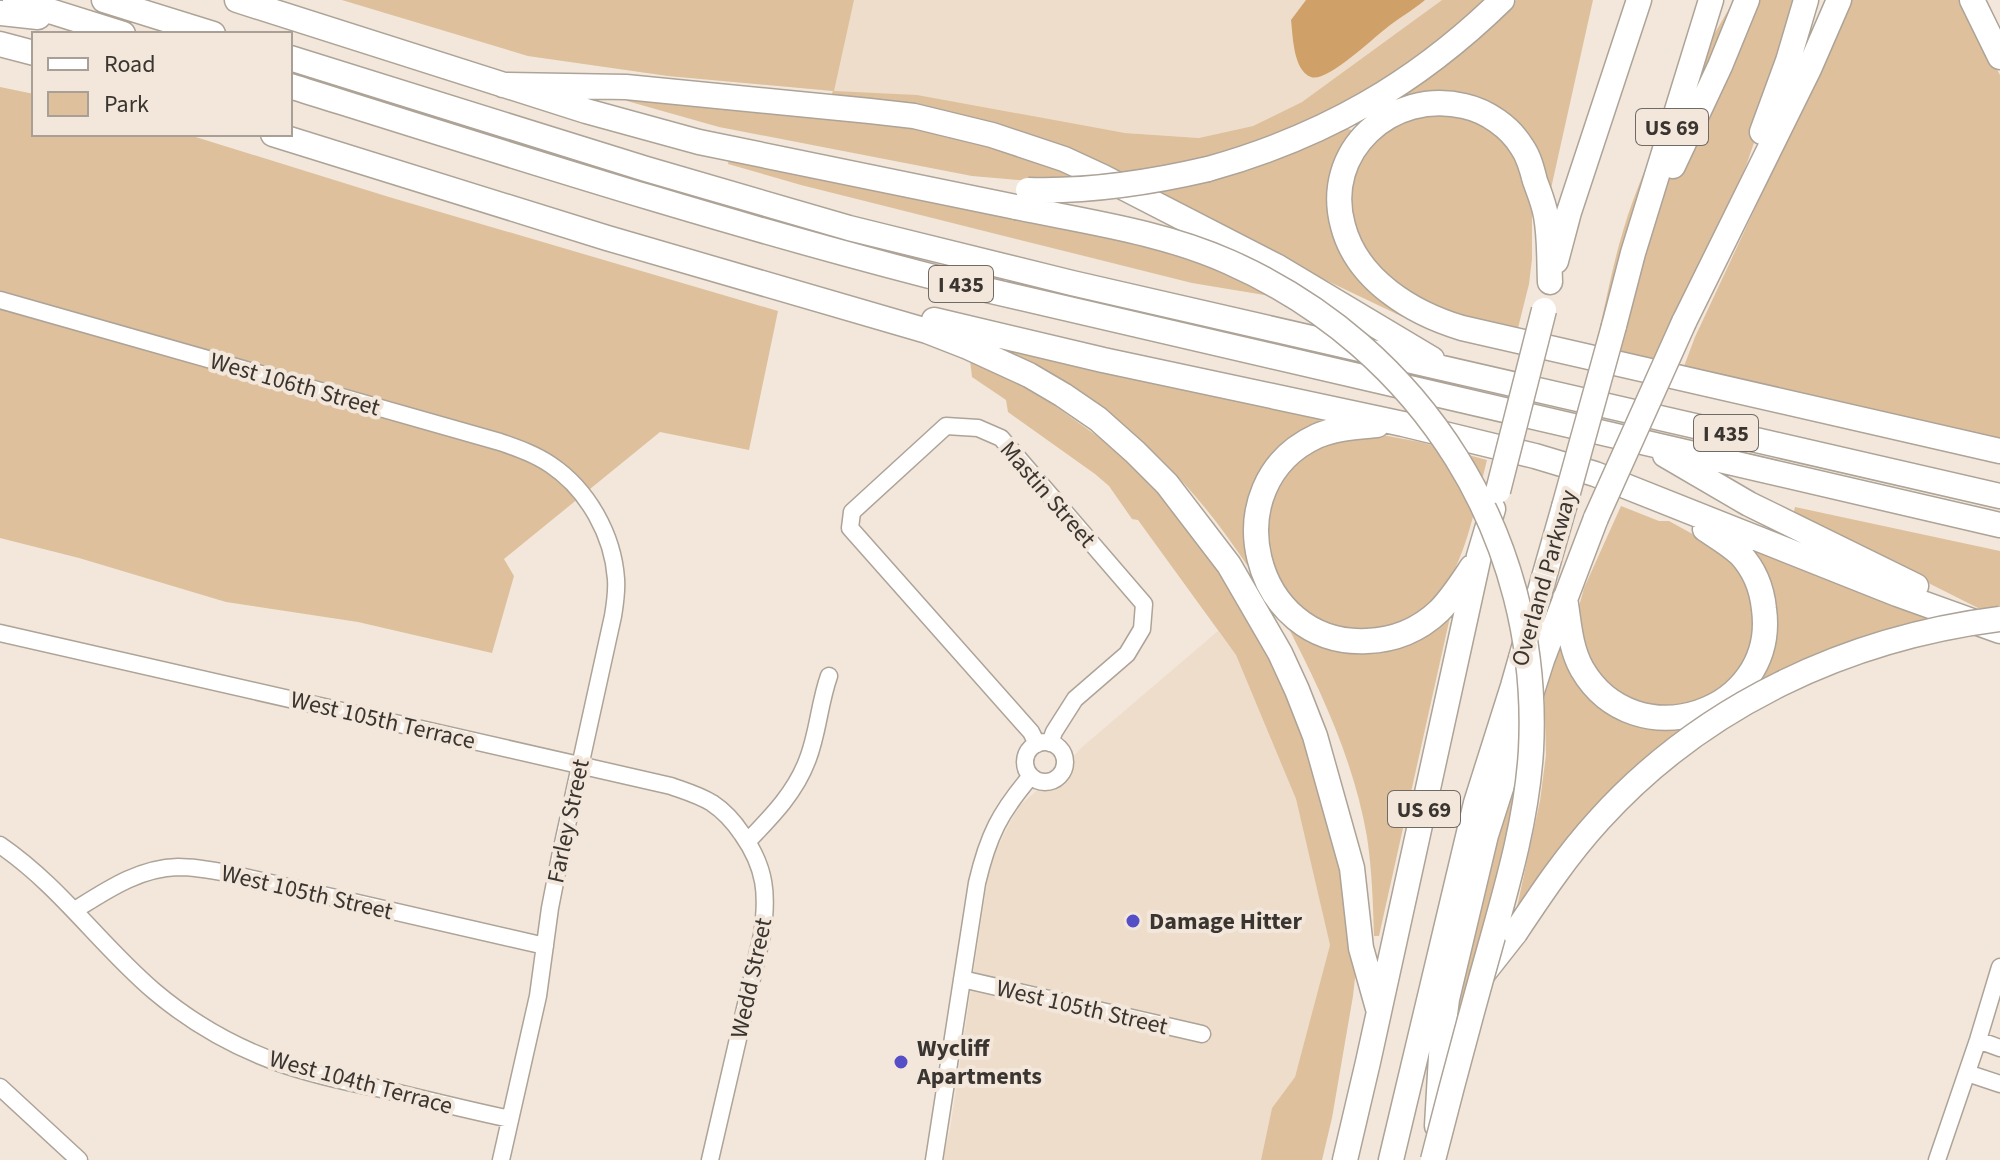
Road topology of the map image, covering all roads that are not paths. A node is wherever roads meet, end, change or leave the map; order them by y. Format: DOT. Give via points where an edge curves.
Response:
graph roads {
  1 [pos="15,0"];
  2 [pos="104,0"];
  3 [pos="237,0"];
  4 [pos="1502,0"];
  5 [pos="1639,0"];
  6 [pos="1711,0"];
  7 [pos="1747,0"];
  8 [pos="1806,0"];
  9 [pos="1839,0"];
  10 [pos="1972,0"];
  11 [pos="0,13"];
  12 [pos="85,22"];
  13 [pos="117,32"];
  14 [pos="207,32"];
  15 [pos="0,44"];
  16 [pos="32,52"];
  17 [pos="2000,57"];
  18 [pos="292,59"];
  19 [pos="0,60"];
  20 [pos="32,66"];
  21 [pos="503,85"];
  22 [pos="292,87"];
  23 [pos="279,136"];
  24 [pos="1022,199"];
  25 [pos="1633,253"];
  26 [pos="1707,272"];
  27 [pos="1550,282"];
  28 [pos="0,300"];
  29 [pos="833,304"];
  30 [pos="1452,370"];
  31 [pos="1403,424"];
  32 [pos="1642,442"];
  33 [pos="2000,451"];
  34 [pos="578,490"];
  35 [pos="2000,496"];
  36 [pos="1657,499"];
  37 [pos="2000,525"];
  38 [pos="1479,556"];
  39 [pos="1565,596"];
  40 [pos="1998,626"];
  41 [pos="0,633"];
  42 [pos="829,676"];
  43 [pos="1044,743"];
  44 [pos="580,766"];
  45 [pos="1031,776"];
  46 [pos="748,841"];
  47 [pos="0,845"];
  48 [pos="75,910"];
  49 [pos="545,946"];
  50 [pos="2000,967"];
  51 [pos="1482,975"];
  52 [pos="962,979"];
  53 [pos="1379,1012"];
  54 [pos="1202,1034"];
  55 [pos="1978,1040"];
  56 [pos="2000,1048"];
  57 [pos="1967,1073"];
  58 [pos="2000,1084"];
  59 [pos="0,1087"];
  60 [pos="510,1119"];
  61 [pos="79,1160"];
  62 [pos="501,1160"];
  63 [pos="710,1160"];
  64 [pos="934,1160"];
  65 [pos="1345,1160"];
  66 [pos="1391,1160"];
  67 [pos="1434,1160"];
  68 [pos="1937,1160"];
  1 -- 12 [label="highway"];
  2 -- 14 [label="highway"];
  3 -- 21 [label="highway"];
  4 -- 24 [label="highway, bridge" via="1434,61 1298,139 1208,169"];
  5 -- 27 [label="highway, US 69"];
  6 -- 25 [label="highway, Overland Parkway / US 69"];
  7 -- 25 [label="highway"];
  8 -- 26 [label="highway" via="1779,87"];
  9 -- 26 [label="highway"];
  10 -- 17 [label="highway"];
  11 -- 12 [label="highway"];
  12 -- 13 [label="highway"];
  15 -- 16 [label="highway"];
  18 -- 30 [label="highway, I 435" via="849,228"];
  19 -- 20 [label="highway"];
  21 -- 24 [label="highway" via="699,142 959,196"];
  21 -- 30 [label="highway" via="626,87 870,111 992,135 1103,177 1278,267"];
  22 -- 32 [label="highway, I 435" via="690,211 882,264"];
  23 -- 29 [label="highway"];
  24 -- 51 [label="highway, bridge" via="1197,249 1307,304 1392,374 1463,467 1513,586 1530,674 1527,789 1515,856"];
  25 -- 66 [label="highway, Overland Parkway / US 69, bridge" via="1476,803"];
  26 -- 39 [label="highway, bridge"];
  27 -- 33 [label="highway" via="1546,215 1529,160 1499,123 1470,107 1424,104 1384,118 1360,141 1345,168 1339,197 1342,225 1369,273 1423,314 1462,328"];
  27 -- 38 [label="highway, US 69, bridge"];
  28 -- 34 [label="street, West 106th Street" via="500,442 549,463"];
  29 -- 31 [label="highway" via="882,307"];
  29 -- 53 [label="highway" via="927,331 1029,375 1098,419 1167,484 1229,565 1297,690 1352,868 1361,948"];
  30 -- 35 [label="highway, I 435"];
  31 -- 36 [label="highway" via="1535,456"];
  31 -- 38 [label="highway" via="1319,435 1282,462 1257,513 1256,543 1264,577 1296,619 1339,639 1371,641 1416,628 1437,612"];
  32 -- 37 [label="highway, I 435"];
  32 -- 40 [label="highway" via="1749,504"];
  34 -- 44 [label="street, Farley Street" via="603,529 616,581"];
  36 -- 39 [label="highway" via="1727,543 1759,585 1765,616 1761,649 1735,692 1711,709 1684,718 1650,718 1620,707 1581,668"];
  36 -- 40 [label="highway" via="1897,594"];
  38 -- 53 [label="highway, US 69"];
  39 -- 67 [label="highway" via="1486,835 1447,999"];
  40 -- 51 [label="highway, bridge" via="1938,629 1865,648 1767,690 1715,721 1661,761 1600,819"];
  41 -- 44 [label="street, West 105th Terrace"];
  42 -- 46 [label="street" via="796,785"];
  43 -- 43 [label="street, Mastin Street" via="1075,699 1127,654 1142,629 1144,604 1001,438 978,428 946,426 852,512 850,528"];
  43 -- 45 [label="street" via="1032,747 1026,758"];
  43 -- 45 [label="street" via="1061,750 1064,770 1049,781"];
  44 -- 46 [label="street, West 105th Terrace" via="699,796 728,816"];
  44 -- 49 [label="street, Farley Street"];
  45 -- 52 [label="street" via="1008,803 982,860"];
  46 -- 63 [label="street, Wedd Street" via="763,875 766,911"];
  47 -- 48 [label="street, West 104th Terrace"];
  48 -- 49 [label="street, West 105th Street" via="142,874 192,867"];
  48 -- 60 [label="street, West 104th Terrace" via="155,991 185,1015 254,1054 311,1073"];
  49 -- 60 [label="street, Farley Street"];
  50 -- 55 [label="street"];
  51 -- 67 [label="highway, bridge"];
  52 -- 54 [label="street, West 105th Street"];
  52 -- 64 [label="street"];
  53 -- 65 [label="highway, US 69"];
  55 -- 56 [label="street"];
  55 -- 57 [label="street"];
  57 -- 58 [label="street"];
  57 -- 68 [label="street"];
  59 -- 61 [label="street"];
  60 -- 62 [label="street, Farley Street"];
}
